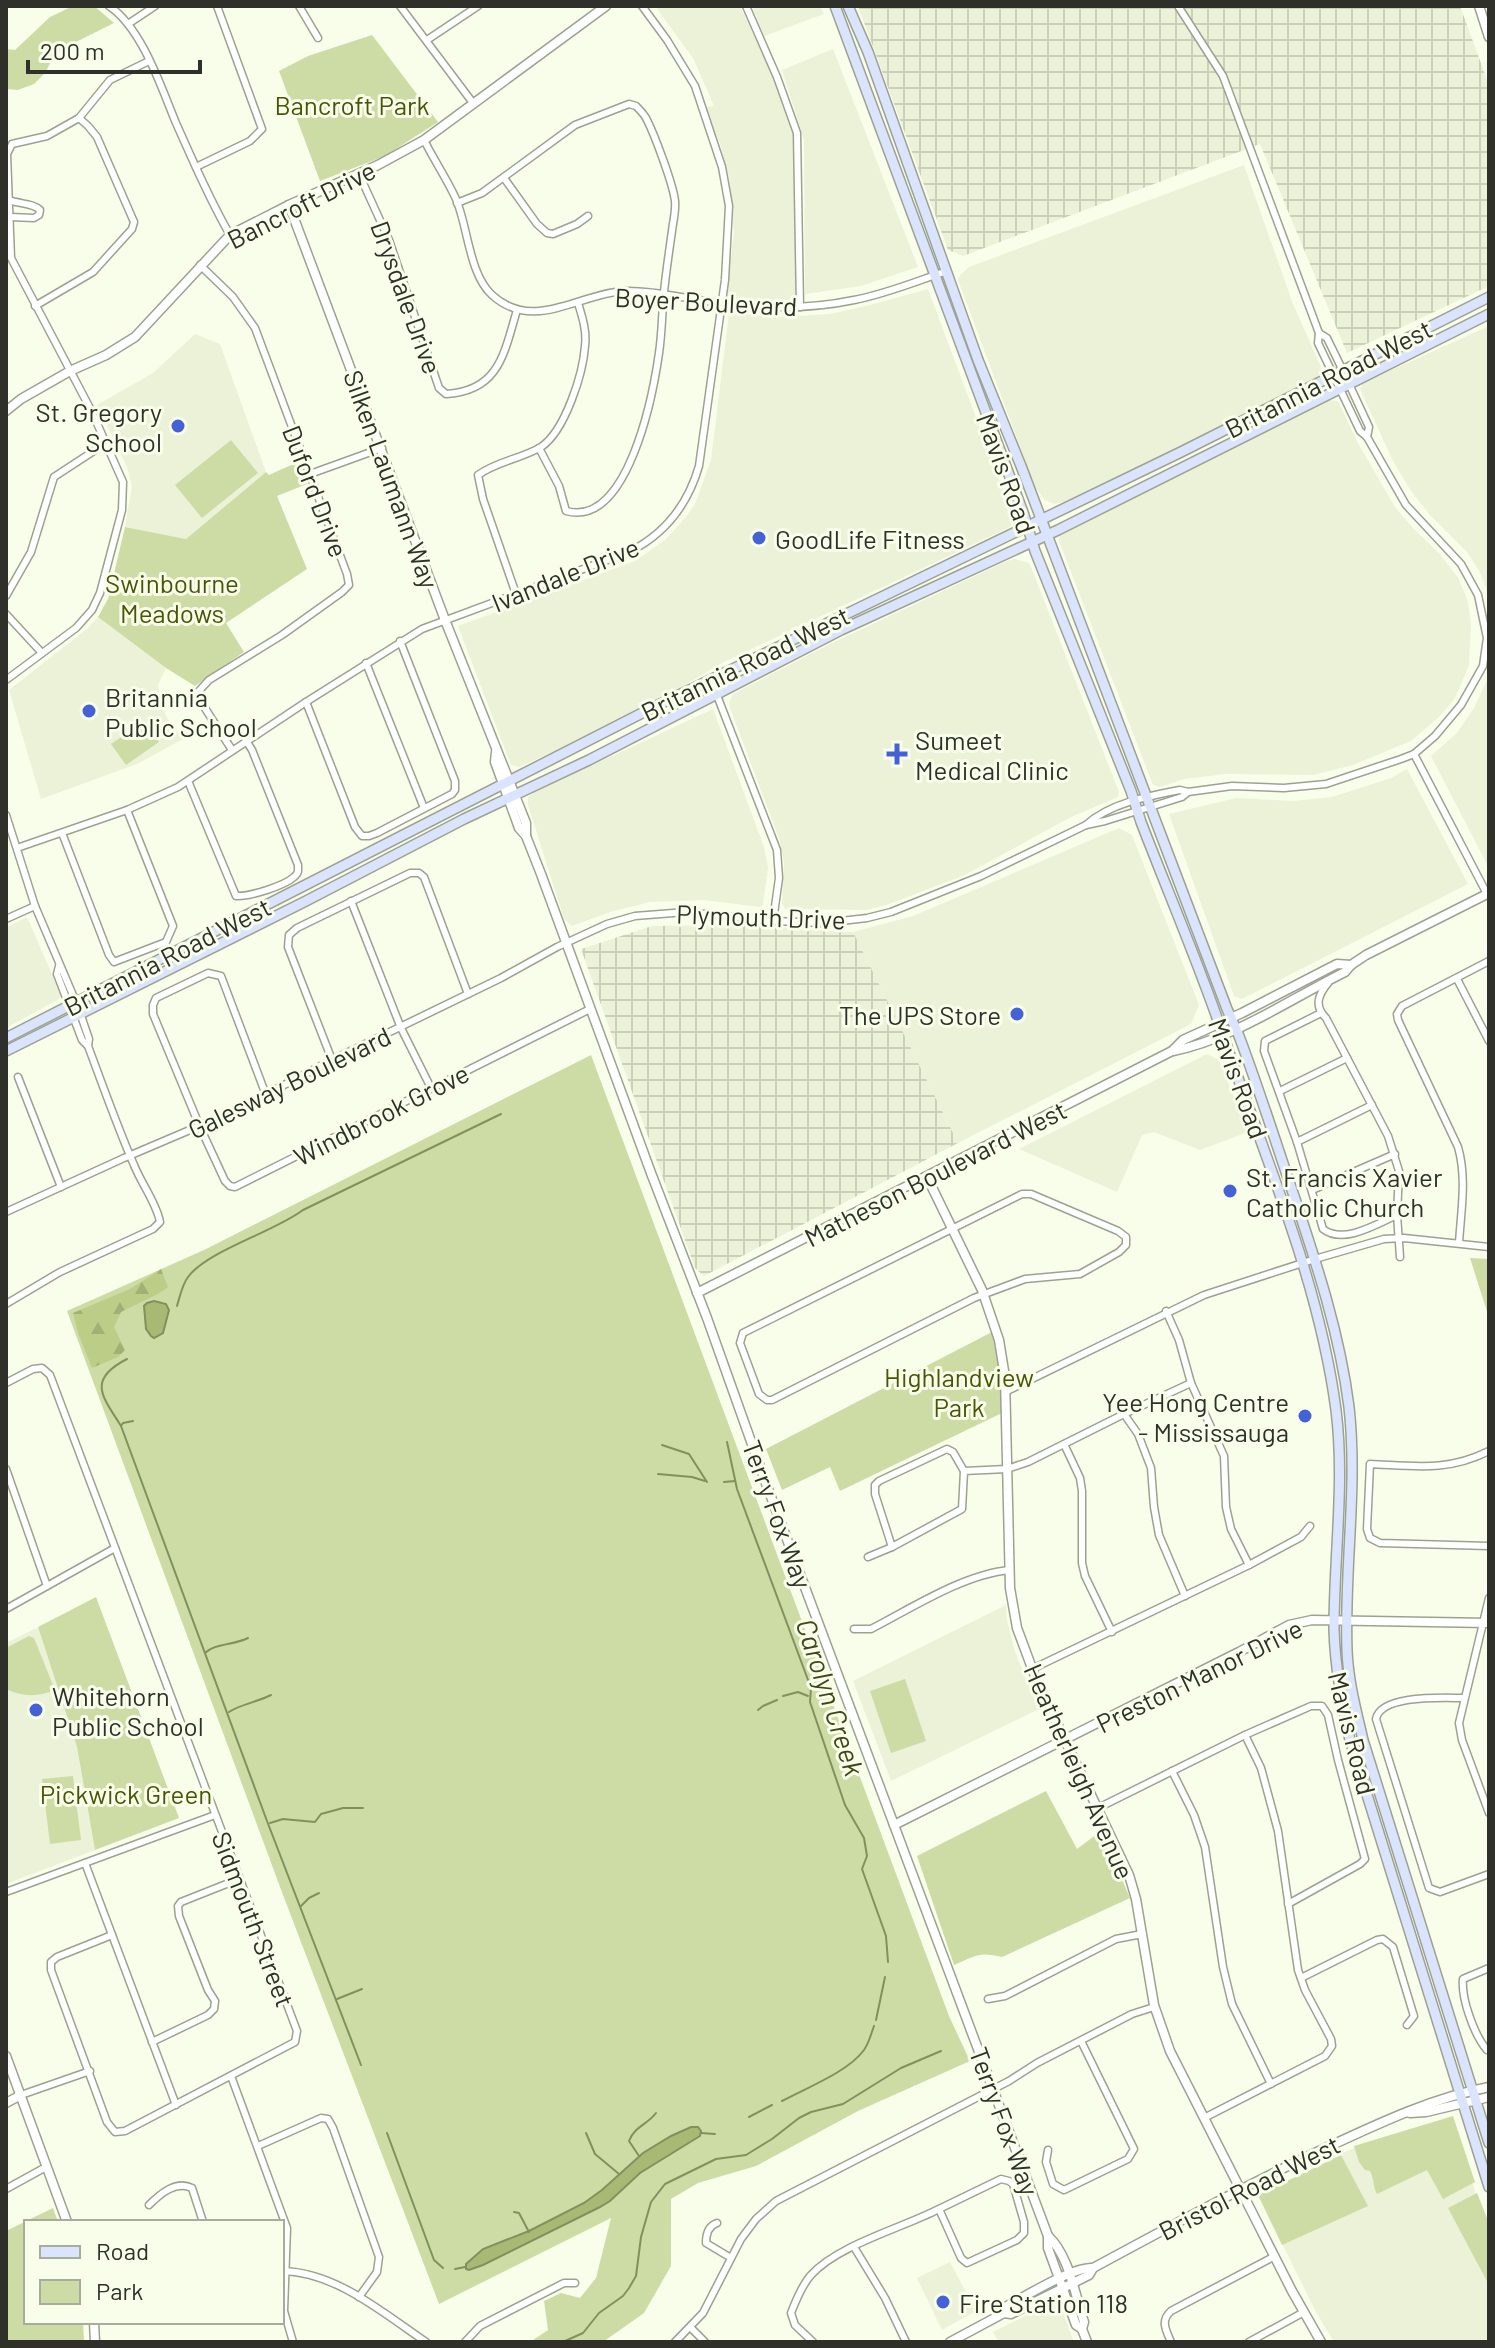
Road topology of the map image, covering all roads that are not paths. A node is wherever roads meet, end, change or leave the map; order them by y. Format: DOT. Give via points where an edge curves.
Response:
graph roads {
  1 [pos="109,6"];
  2 [pos="155,6"];
  3 [pos="217,6"];
  4 [pos="299,6"];
  5 [pos="400,6"];
  6 [pos="478,6"];
  7 [pos="606,6"];
  8 [pos="642,6"];
  9 [pos="746,6"];
  10 [pos="835,6"];
  11 [pos="848,6"];
  12 [pos="1178,6"];
  13 [pos="1479,6"];
  14 [pos="128,24"];
  15 [pos="1489,37"];
  16 [pos="318,38"];
  17 [pos="427,40"];
  18 [pos="149,61"];
  19 [pos="473,103"];
  20 [pos="79,118"];
  21 [pos="424,140"];
  22 [pos="196,167"];
  23 [pos="359,174"];
  24 [pos="504,178"];
  25 [pos="9,200"];
  26 [pos="457,203"];
  27 [pos="289,205"];
  28 [pos="588,216"];
  29 [pos="10,217"];
  30 [pos="230,235"];
  31 [pos="9,259"];
  32 [pos="200,265"];
  33 [pos="17,269"];
  34 [pos="947,271"];
  35 [pos="6,274"];
  36 [pos="935,275"];
  37 [pos="664,294"];
  38 [pos="1489,297"];
  39 [pos="578,303"];
  40 [pos="721,303"];
  41 [pos="35,306"];
  42 [pos="800,307"];
  43 [pos="517,310"];
  44 [pos="1489,314"];
  45 [pos="70,371"];
  46 [pos="1341,380"];
  47 [pos="6,410"];
  48 [pos="106,443"];
  49 [pos="382,448"];
  50 [pos="539,448"];
  51 [pos="310,474"];
  52 [pos="1041,520"];
  53 [pos="1027,526"];
  54 [pos="1046,536"];
  55 [pos="1032,542"];
  56 [pos="516,594"];
  57 [pos="6,596"];
  58 [pos="1485,613"];
  59 [pos="6,614"];
  60 [pos="445,620"];
  61 [pos="400,641"];
  62 [pos="42,653"];
  63 [pos="366,663"];
  64 [pos="1098,671"];
  65 [pos="1083,675"];
  66 [pos="6,680"];
  67 [pos="711,680"];
  68 [pos="716,694"];
  69 [pos="306,702"];
  70 [pos="247,742"];
  71 [pos="232,750"];
  72 [pos="1414,754"];
  73 [pos="188,781"];
  74 [pos="506,783"];
  75 [pos="512,797"];
  76 [pos="1148,803"];
  77 [pos="1136,806"];
  78 [pos="424,808"];
  79 [pos="127,810"];
  80 [pos="6,815"];
  81 [pos="62,833"];
  82 [pos="17,848"];
  83 [pos="1488,894"];
  84 [pos="351,901"];
  85 [pos="37,909"];
  86 [pos="6,919"];
  87 [pos="773,921"];
  88 [pos="567,943"];
  89 [pos="1489,961"];
  90 [pos="1351,965"];
  91 [pos="1332,978"];
  92 [pos="1457,979"];
  93 [pos="468,994"];
  94 [pos="1296,998"];
  95 [pos="1318,1002"];
  96 [pos="590,1009"];
  97 [pos="75,1010"];
  98 [pos="1321,1013"];
  99 [pos="1219,1023"];
  100 [pos="1233,1023"];
  101 [pos="401,1028"];
  102 [pos="1223,1034"];
  103 [pos="6,1038"];
  104 [pos="1489,1041"];
  105 [pos="6,1051"];
  106 [pos="1172,1051"];
  107 [pos="1347,1058"];
  108 [pos="332,1060"];
  109 [pos="18,1077"];
  110 [pos="431,1088"];
  111 [pos="1280,1091"];
  112 [pos="266,1095"];
  113 [pos="1372,1105"];
  114 [pos="200,1127"];
  115 [pos="1297,1142"];
  116 [pos="1395,1154"];
  117 [pos="130,1155"];
  118 [pos="927,1177"];
  119 [pos="61,1187"];
  120 [pos="1312,1190"];
  121 [pos="6,1212"];
  122 [pos="1397,1215"];
  123 [pos="952,1229"];
  124 [pos="1399,1239"];
  125 [pos="1459,1243"];
  126 [pos="1489,1247"];
  127 [pos="1400,1257"];
  128 [pos="1315,1259"];
  129 [pos="1302,1263"];
  130 [pos="697,1293"];
  131 [pos="984,1294"];
  132 [pos="6,1304"];
  133 [pos="1166,1311"];
  134 [pos="6,1383"];
  135 [pos="1191,1383"];
  136 [pos="1005,1392"];
  137 [pos="1124,1414"];
  138 [pos="1064,1444"];
  139 [pos="1489,1451"];
  140 [pos="6,1469"];
  141 [pos="1007,1469"];
  142 [pos="964,1471"];
  143 [pos="1310,1526"];
  144 [pos="1489,1546"];
  145 [pos="892,1547"];
  146 [pos="115,1548"];
  147 [pos="868,1557"];
  148 [pos="1249,1565"];
  149 [pos="1010,1570"];
  150 [pos="47,1586"];
  151 [pos="1185,1596"];
  152 [pos="1489,1598"];
  153 [pos="6,1609"];
  154 [pos="1334,1619"];
  155 [pos="1346,1619"];
  156 [pos="1486,1623"];
  157 [pos="854,1629"];
  158 [pos="1112,1632"];
  159 [pos="1032,1669"];
  160 [pos="1464,1698"];
  161 [pos="1245,1735"];
  162 [pos="1065,1740"];
  163 [pos="1172,1771"];
  164 [pos="1098,1808"];
  165 [pos="1489,1813"];
  166 [pos="215,1815"];
  167 [pos="894,1825"];
  168 [pos="85,1863"];
  169 [pos="1489,1874"];
  170 [pos="239,1879"];
  171 [pos="6,1892"];
  172 [pos="1288,1904"];
  173 [pos="1142,1934"];
  174 [pos="112,1935"];
  175 [pos="1489,1968"];
  176 [pos="1301,1978"];
  177 [pos="988,1999"];
  178 [pos="1154,2007"];
  179 [pos="1407,2025"];
  180 [pos="1081,2041"];
  181 [pos="152,2042"];
  182 [pos="1487,2050"];
  183 [pos="6,2056"];
  184 [pos="90,2071"];
  185 [pos="231,2076"];
  186 [pos="1271,2084"];
  187 [pos="1489,2087"];
  188 [pos="993,2089"];
  189 [pos="21,2095"];
  190 [pos="1475,2096"];
  191 [pos="1489,2097"];
  192 [pos="1462,2099"];
  193 [pos="6,2103"];
  194 [pos="176,2105"];
  195 [pos="1204,2118"];
  196 [pos="1489,2143"];
  197 [pos="258,2146"];
  198 [pos="1048,2150"];
  199 [pos="46,2167"];
  200 [pos="1489,2187"];
  201 [pos="6,2189"];
  202 [pos="1240,2190"];
  203 [pos="149,2205"];
  204 [pos="939,2209"];
  205 [pos="66,2220"];
  206 [pos="202,2220"];
  207 [pos="717,2223"];
  208 [pos="854,2247"];
  209 [pos="1275,2256"];
  210 [pos="731,2258"];
  211 [pos="284,2271"];
  212 [pos="1066,2281"];
  213 [pos="575,2283"];
  214 [pos="359,2297"];
  215 [pos="1304,2312"];
  216 [pos="690,2327"];
  217 [pos="293,2342"];
  218 [pos="426,2342"];
  219 [pos="465,2342"];
  220 [pos="675,2342"];
  221 [pos="705,2342"];
  222 [pos="813,2342"];
  223 [pos="906,2342"];
  224 [pos="950,2342"];
  225 [pos="1087,2342"];
  226 [pos="1171,2342"];
  227 [pos="1249,2342"];
  228 [pos="1321,2342"];
  1 -- 14 [label="street"];
  2 -- 14 [label="street"];
  3 -- 22 [label="street" via="262,129 250,141"];
  4 -- 16 [label="street"];
  5 -- 17 [label="street"];
  6 -- 17 [label="street"];
  7 -- 19 [label="street, Bancroft Drive"];
  8 -- 40 [label="street, Ivandale Drive" via="695,86 722,167 730,223"];
  9 -- 42 [label="street" via="797,133"];
  10 -- 36 [label="main road, Mavis Road"];
  11 -- 34 [label="main road, Mavis Road"];
  12 -- 46 [label="street" via="1223,76"];
  13 -- 15 [label="street"];
  14 -- 18 [label="street"];
  17 -- 19 [label="street"];
  18 -- 20 [label="street" via="110,80"];
  18 -- 22 [label="street"];
  19 -- 21 [label="street, Bancroft Drive"];
  20 -- 25 [label="street" via="47,136 12,144 7,154"];
  20 -- 41 [label="street" via="106,154 134,222 93,272"];
  21 -- 23 [label="street, Bancroft Drive"];
  21 -- 26 [label="street"];
  22 -- 30 [label="street"];
  23 -- 27 [label="street, Bancroft Drive"];
  23 -- 43 [label="street, Drysdale Drive" via="389,240 439,388 458,394 492,376"];
  24 -- 26 [label="street"];
  24 -- 28 [label="street" via="547,233"];
  24 -- 37 [label="street" via="575,125 636,106 647,119 676,204"];
  25 -- 29 [label="street"];
  25 -- 29 [label="street" via="40,210 34,218"];
  26 -- 43 [label="street" via="478,275 491,294"];
  27 -- 30 [label="street, Bancroft Drive"];
  27 -- 49 [label="street, Silken Laumann Way"];
  29 -- 31 [label="street"];
  30 -- 32 [label="street, Bancroft Drive"];
  31 -- 33 [label="street"];
  32 -- 45 [label="street, Bancroft Drive" via="135,337"];
  32 -- 51 [label="street, Duford Drive" via="255,328"];
  33 -- 35 [label="street"];
  33 -- 41 [label="street"];
  34 -- 36 [label="street, Boyer Boulevard"];
  34 -- 52 [label="main road, Mavis Road"];
  36 -- 42 [label="street, Boyer Boulevard" via="855,300"];
  36 -- 53 [label="main road, Mavis Road"];
  37 -- 39 [label="street, Boyer Boulevard" via="624,291"];
  37 -- 40 [label="street, Boyer Boulevard"];
  37 -- 50 [label="street" via="652,390 628,468 613,493 584,512 566,511"];
  38 -- 46 [label="main road, Britannia Road West"];
  39 -- 43 [label="street, Boyer Boulevard" via="535,312"];
  39 -- 50 [label="street" via="585,328 582,363 557,432"];
  40 -- 42 [label="street, Boyer Boulevard"];
  40 -- 56 [label="street, Ivandale Drive" via="699,466 680,509 642,545"];
  41 -- 45 [label="street"];
  44 -- 46 [label="main road, Britannia Road West"];
  45 -- 47 [label="street, Bancroft Drive"];
  45 -- 48 [label="street"];
  46 -- 52 [label="main road, Britannia Road West"];
  46 -- 54 [label="main road, Britannia Road West"];
  46 -- 58 [label="street" via="1406,505 1461,564"];
  48 -- 57 [label="street" via="54,477 31,552"];
  48 -- 62 [label="street" via="123,482 122,510 100,593 76,628"];
  49 -- 51 [label="street"];
  49 -- 60 [label="street, Silken Laumann Way"];
  50 -- 56 [label="street" via="478,475"];
  51 -- 71 [label="street, Duford Drive" via="349,585 202,686 199,699"];
  52 -- 53 [label="main road, Britannia Road West"];
  52 -- 54 [label="main road, Mavis Road"];
  53 -- 55 [label="main road, Mavis Road"];
  53 -- 67 [label="main road, Britannia Road West"];
  54 -- 55 [label="main road, Britannia Road West"];
  54 -- 64 [label="main road, Mavis Road"];
  55 -- 65 [label="main road, Mavis Road"];
  55 -- 68 [label="main road, Britannia Road West"];
  56 -- 60 [label="street, Ivandale Drive"];
  58 -- 72 [label="street" via="1483,666 1461,705"];
  59 -- 62 [label="street"];
  60 -- 61 [label="street, Ivandale Drive"];
  60 -- 74 [label="street, Silken Laumann Way"];
  61 -- 63 [label="street, Ivandale Drive"];
  61 -- 78 [label="street" via="455,781 452,794"];
  62 -- 66 [label="street"];
  63 -- 69 [label="street, Ivandale Drive"];
  63 -- 78 [label="street"];
  64 -- 65 [label="main road"];
  64 -- 76 [label="main road, Mavis Road"];
  65 -- 77 [label="main road, Mavis Road"];
  67 -- 68 [label="street"];
  67 -- 74 [label="main road, Britannia Road West"];
  68 -- 75 [label="main road, Britannia Road West"];
  68 -- 87 [label="street" via="777,850"];
  69 -- 70 [label="street, Ivandale Drive"];
  69 -- 78 [label="street" via="362,836"];
  70 -- 71 [label="street, Ivandale Drive"];
  70 -- 73 [label="street" via="298,865 293,879 257,894 236,896"];
  71 -- 73 [label="street, Ivandale Drive"];
  72 -- 76 [label="street, Plymouth Drive" via="1326,784 1232,786"];
  72 -- 83 [label="street"];
  73 -- 79 [label="street, Ivandale Drive"];
  74 -- 75 [label="street, Silken Laumann Way"];
  74 -- 97 [label="main road, Britannia Road West"];
  75 -- 88 [label="street, Terry Fox Way"];
  75 -- 97 [label="main road, Britannia Road West"];
  76 -- 77 [label="street, Plymouth Drive"];
  76 -- 100 [label="main road, Mavis Road"];
  77 -- 87 [label="street, Plymouth Drive" via="1097,815 981,876 891,912 831,923"];
  77 -- 99 [label="main road, Mavis Road"];
  79 -- 81 [label="street, Ivandale Drive"];
  79 -- 81 [label="street" via="173,926 166,942 114,962"];
  80 -- 82 [label="street"];
  81 -- 82 [label="street, Ivandale Drive"];
  82 -- 85 [label="street"];
  83 -- 90 [label="street, Matheson Boulevard West"];
  84 -- 93 [label="street" via="410,873 421,873"];
  84 -- 101 [label="street"];
  84 -- 108 [label="street" via="297,928 288,940"];
  85 -- 86 [label="street"];
  85 -- 97 [label="street" via="59,966 57,974"];
  87 -- 88 [label="street, Plymouth Drive" via="686,912 635,916"];
  88 -- 93 [label="street, Galesway Boulevard"];
  88 -- 96 [label="street, Terry Fox Way"];
  89 -- 92 [label="street"];
  90 -- 91 [label="street, Matheson Boulevard West"];
  90 -- 100 [label="street, Matheson Boulevard West" via="1337,964"];
  91 -- 94 [label="street, Matheson Boulevard West"];
  91 -- 95 [label="street"];
  92 -- 104 [label="street"];
  92 -- 125 [label="street" via="1402,1006 1397,1014 1462,1161"];
  93 -- 101 [label="street, Galesway Boulevard"];
  94 -- 95 [label="street"];
  94 -- 100 [label="street, Matheson Boulevard West"];
  95 -- 98 [label="street"];
  96 -- 110 [label="street, Windbrook Grove"];
  96 -- 130 [label="street, Terry Fox Way"];
  97 -- 103 [label="main road, Britannia Road West"];
  97 -- 105 [label="main road, Britannia Road West"];
  97 -- 117 [label="street" via="82,1040"];
  98 -- 107 [label="street"];
  98 -- 111 [label="street" via="1265,1041"];
  99 -- 100 [label="street, Matheson Boulevard West"];
  99 -- 102 [label="main road, Mavis Road"];
  99 -- 106 [label="street, Matheson Boulevard West"];
  100 -- 102 [label="street, Matheson Boulevard West"];
  100 -- 128 [label="main road, Mavis Road"];
  101 -- 108 [label="street, Galesway Boulevard"];
  101 -- 110 [label="street"];
  102 -- 106 [label="street, Matheson Boulevard West"];
  102 -- 129 [label="main road, Mavis Road"];
  106 -- 118 [label="street, Matheson Boulevard West"];
  107 -- 111 [label="street"];
  107 -- 113 [label="street"];
  108 -- 112 [label="street, Galesway Boulevard"];
  109 -- 119 [label="street"];
  110 -- 114 [label="street, Windbrook Grove" via="235,1187 225,1181"];
  111 -- 115 [label="street"];
  112 -- 114 [label="street, Galesway Boulevard"];
  112 -- 114 [label="street" via="221,976 208,973 156,998 153,1014"];
  113 -- 115 [label="street"];
  113 -- 116 [label="street"];
  114 -- 117 [label="street, Galesway Boulevard"];
  115 -- 120 [label="street"];
  116 -- 120 [label="street"];
  116 -- 122 [label="street"];
  117 -- 119 [label="street, Galesway Boulevard"];
  117 -- 132 [label="street" via="160,1222"];
  118 -- 123 [label="street, Heatherleigh Avenue"];
  118 -- 130 [label="street, Matheson Boulevard West"];
  119 -- 121 [label="street, Galesway Boulevard"];
  120 -- 122 [label="street" via="1323,1229 1338,1236"];
  122 -- 124 [label="street"];
  123 -- 131 [label="street, Heatherleigh Avenue"];
  123 -- 131 [label="street" via="1026,1194 1126,1237 1123,1250 1083,1273 1025,1279"];
  123 -- 131 [label="street" via="743,1333 740,1343 759,1394 772,1400"];
  124 -- 125 [label="street"];
  124 -- 127 [label="street"];
  124 -- 128 [label="street"];
  125 -- 126 [label="street"];
  128 -- 129 [label="street"];
  128 -- 155 [label="main road, Mavis Road" via="1349,1409"];
  129 -- 133 [label="street"];
  129 -- 154 [label="main road, Mavis Road" via="1327,1351 1336,1413"];
  130 -- 167 [label="street, Terry Fox Way"];
  131 -- 136 [label="street, Heatherleigh Avenue" via="999,1340"];
  133 -- 135 [label="street"];
  133 -- 136 [label="street"];
  134 -- 146 [label="street, Sidmouth Street" via="33,1369 50,1375"];
  135 -- 137 [label="street"];
  135 -- 148 [label="street" via="1224,1456 1231,1529"];
  136 -- 141 [label="street, Heatherleigh Avenue"];
  137 -- 138 [label="street"];
  137 -- 151 [label="street" via="1151,1468 1159,1535"];
  138 -- 141 [label="street"];
  138 -- 158 [label="street" via="1080,1478 1085,1576"];
  139 -- 144 [label="street" via="1445,1466 1370,1464 1367,1529 1380,1543"];
  140 -- 150 [label="street"];
  141 -- 142 [label="street"];
  141 -- 149 [label="street, Heatherleigh Avenue"];
  142 -- 145 [label="street" via="962,1509"];
  142 -- 145 [label="street" via="947,1449 875,1485"];
  143 -- 148 [label="street" via="1301,1537"];
  145 -- 147 [label="street"];
  146 -- 150 [label="street"];
  146 -- 166 [label="street, Sidmouth Street"];
  148 -- 151 [label="street"];
  149 -- 157 [label="street" via="962,1583 871,1629"];
  149 -- 159 [label="street, Heatherleigh Avenue" via="1017,1628"];
  150 -- 153 [label="street"];
  151 -- 158 [label="street"];
  152 -- 156 [label="street"];
  154 -- 155 [label="street, Preston Manor Drive"];
  154 -- 162 [label="street, Preston Manor Drive" via="1289,1625"];
  154 -- 192 [label="main road, Mavis Road" via="1340,1695 1350,1740"];
  155 -- 156 [label="street, Preston Manor Drive"];
  155 -- 190 [label="main road, Mavis Road" via="1352,1695 1363,1740"];
  156 -- 160 [label="street"];
  158 -- 159 [label="street"];
  159 -- 162 [label="street, Heatherleigh Avenue"];
  160 -- 165 [label="street" via="1461,1734"];
  160 -- 169 [label="street" via="1411,1699 1382,1709 1376,1719 1429,1888 1440,1892"];
  161 -- 163 [label="street"];
  161 -- 172 [label="street" via="1275,1816"];
  161 -- 172 [label="street" via="1311,1706 1325,1708 1364,1851 1360,1864"];
  162 -- 164 [label="street, Heatherleigh Avenue"];
  162 -- 167 [label="street, Preston Manor Drive"];
  163 -- 164 [label="street"];
  163 -- 186 [label="street" via="1205,1847 1232,2004"];
  164 -- 173 [label="street, Heatherleigh Avenue" via="1129,1875"];
  166 -- 168 [label="street"];
  166 -- 170 [label="street, Sidmouth Street"];
  167 -- 188 [label="street, Terry Fox Way"];
  168 -- 171 [label="street"];
  168 -- 174 [label="street"];
  170 -- 181 [label="street" via="178,1906 214,2009"];
  170 -- 185 [label="street, Sidmouth Street" via="297,2037 291,2046"];
  172 -- 176 [label="street"];
  173 -- 177 [label="street" via="1116,1939 1005,1996"];
  173 -- 178 [label="street, Heatherleigh Avenue"];
  174 -- 181 [label="street"];
  174 -- 184 [label="street, Sidmouth Street" via="51,1962"];
  175 -- 182 [label="street" via="1463,1979 1462,1987"];
  176 -- 179 [label="street" via="1383,1939 1393,1947 1414,2016"];
  176 -- 186 [label="street" via="1332,2046 1327,2055"];
  178 -- 180 [label="street"];
  178 -- 195 [label="street, Heatherleigh Avenue"];
  180 -- 188 [label="street"];
  180 -- 198 [label="street" via="1134,2149 1128,2159 1064,2190 1053,2184"];
  181 -- 194 [label="street"];
  183 -- 189 [label="street"];
  184 -- 189 [label="street"];
  184 -- 194 [label="street, Sidmouth Street" via="115,2132"];
  185 -- 194 [label="street, Sidmouth Street"];
  185 -- 197 [label="street"];
  186 -- 195 [label="street"];
  187 -- 190 [label="street, Bristol Road West"];
  188 -- 210 [label="street" via="776,2201 756,2219"];
  188 -- 212 [label="street, Terry Fox Way" via="1048,2248"];
  189 -- 193 [label="street"];
  189 -- 199 [label="street"];
  190 -- 191 [label="street, Bristol Road West"];
  190 -- 192 [label="street, Bristol Road West"];
  190 -- 196 [label="main road, Mavis Road"];
  192 -- 200 [label="main road, Mavis Road"];
  192 -- 202 [label="street, Bristol Road West" via="1423,2105"];
  195 -- 202 [label="street, Heatherleigh Avenue"];
  197 -- 211 [label="street" via="287,2228"];
  197 -- 214 [label="street" via="328,2119 379,2257 377,2272"];
  199 -- 201 [label="street"];
  199 -- 205 [label="street"];
  202 -- 209 [label="street, Heatherleigh Avenue"];
  202 -- 212 [label="street, Bristol Road West" via="1093,2268 1089,2275"];
  203 -- 206 [label="street" via="187,2185"];
  204 -- 204 [label="street" via="1006,2180 1013,2184 1025,2231 1017,2240 967,2263"];
  204 -- 208 [label="street"];
  207 -- 210 [label="street" via="708,2230 706,2243"];
  208 -- 222 [label="street" via="810,2276 795,2303 795,2325"];
  208 -- 223 [label="street"];
  209 -- 215 [label="street, Heatherleigh Avenue"];
  209 -- 226 [label="street" via="1171,2311 1164,2325"];
  210 -- 216 [label="street" via="703,2313"];
  211 -- 214 [label="street" via="317,2277"];
  211 -- 217 [label="street" via="284,2311"];
  212 -- 224 [label="street, Bristol Road West"];
  212 -- 225 [label="street, Terry Fox Way" via="1076,2325"];
  213 -- 219 [label="street" via="564,2283 480,2326"];
  214 -- 218 [label="street"];
  215 -- 227 [label="street"];
  215 -- 228 [label="street, Heatherleigh Avenue"];
  216 -- 220 [label="street"];
  216 -- 221 [label="street"];
}
